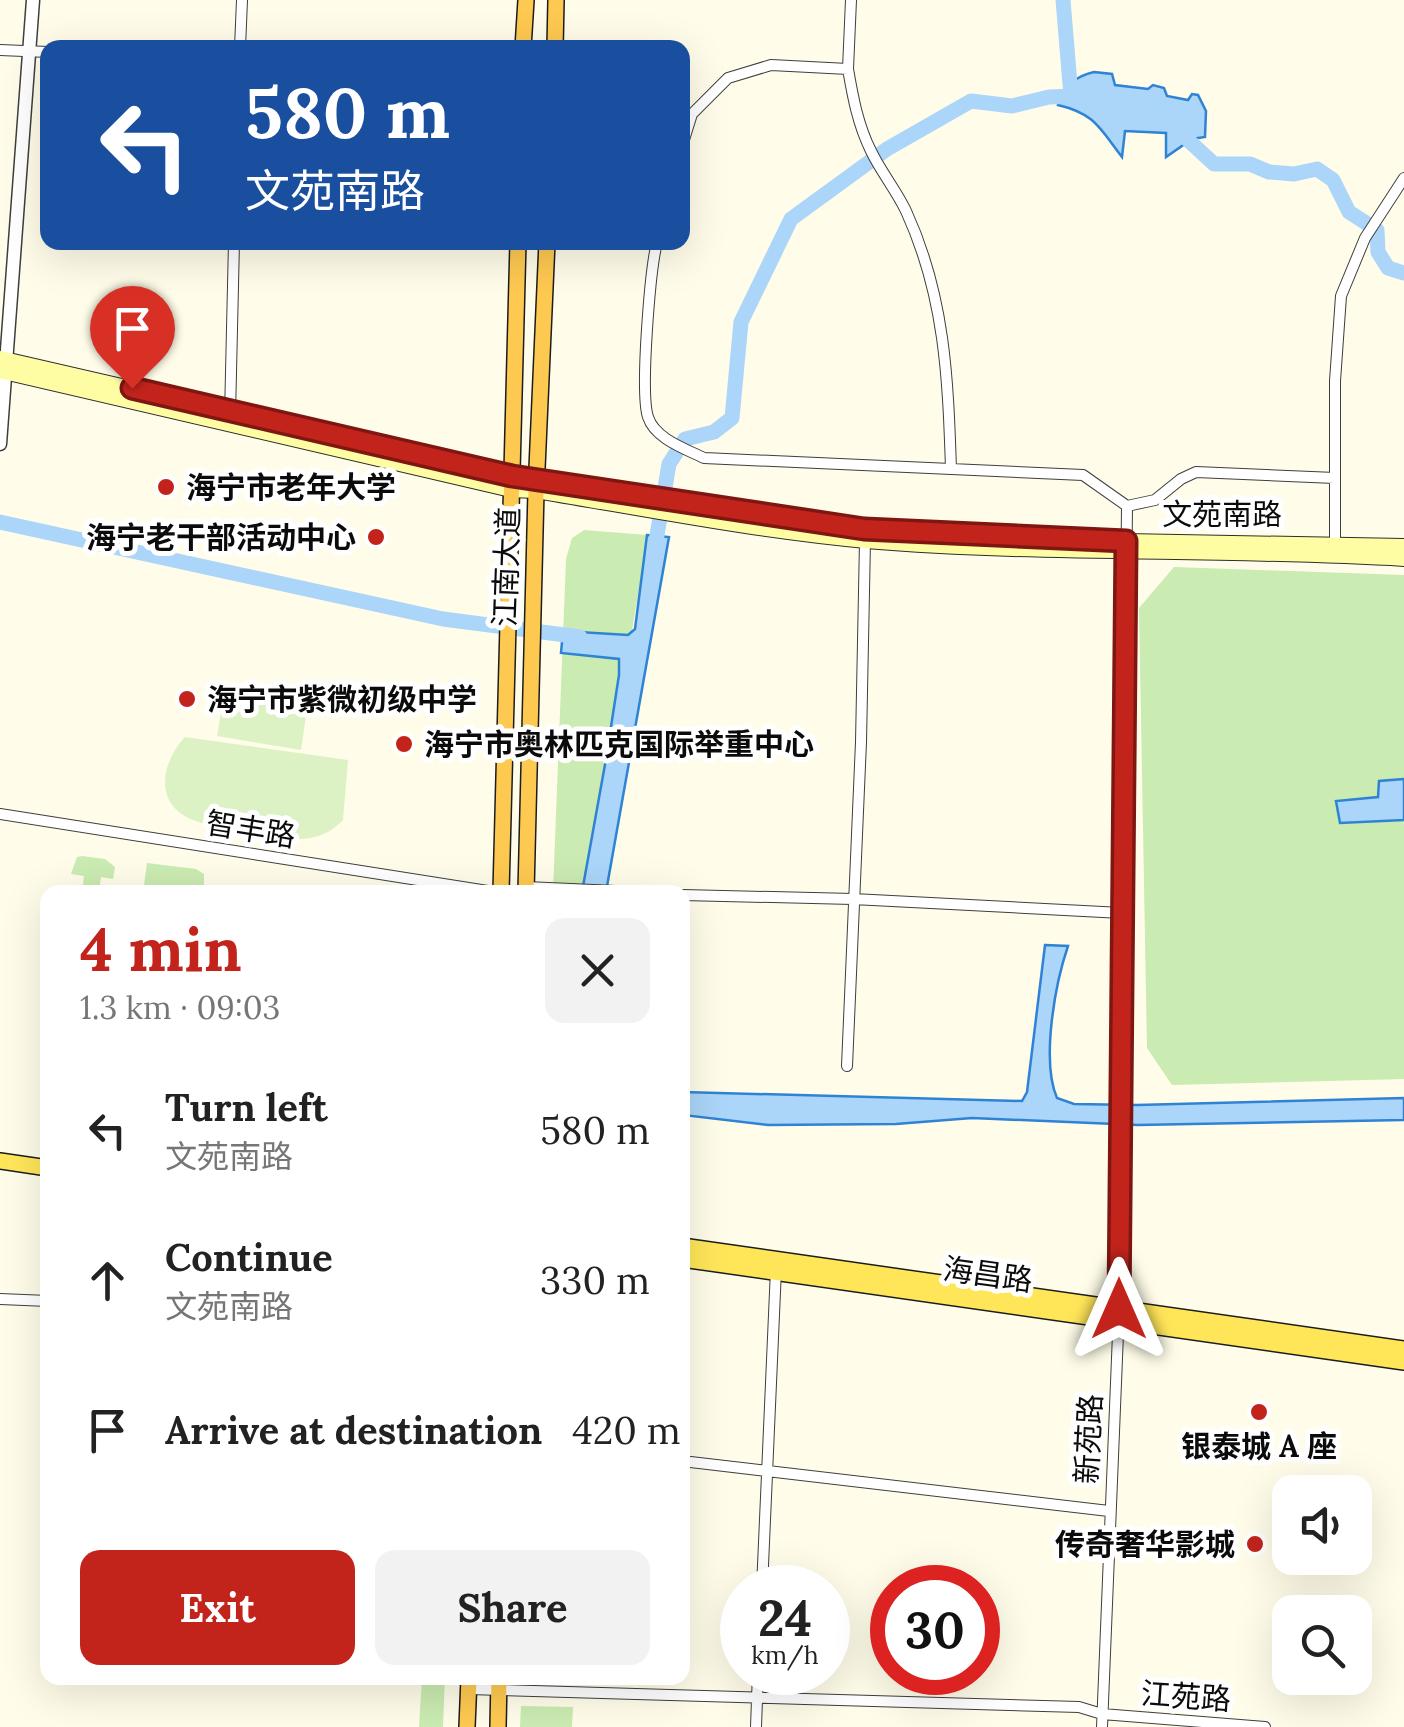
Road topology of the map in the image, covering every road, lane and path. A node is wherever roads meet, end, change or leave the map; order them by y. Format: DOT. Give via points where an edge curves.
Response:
graph roads {
  1 [pos="33,0"];
  2 [pos="242,0"];
  3 [pos="526,0"];
  4 [pos="556,0"];
  5 [pos="851,0"];
  6 [pos="240,40"];
  7 [pos="524,40"];
  8 [pos="555,40"];
  9 [pos="0,50"];
  10 [pos="28,51"];
  11 [pos="40,52"];
  12 [pos="848,70"];
  13 [pos="690,120"];
  14 [pos="1404,178"];
  15 [pos="234,250"];
  16 [pos="518,250"];
  17 [pos="547,250"];
  18 [pos="656,250"];
  19 [pos="4,366"];
  20 [pos="230,418"];
  21 [pos="0,444"];
  22 [pos="952,469"];
  23 [pos="1335,478"];
  24 [pos="511,483"];
  25 [pos="536,485"];
  26 [pos="1127,506"];
  27 [pos="683,508"];
  28 [pos="865,540"];
  29 [pos="1404,546"];
  30 [pos="1125,547"];
  31 [pos="1335,548"];
  32 [pos="1404,559"];
  33 [pos="0,814"];
  34 [pos="453,885"];
  35 [pos="498,885"];
  36 [pos="526,885"];
  37 [pos="690,896"];
  38 [pos="853,899"];
  39 [pos="1122,914"];
  40 [pos="848,1066"];
  41 [pos="0,1152"];
  42 [pos="40,1157"];
  43 [pos="0,1161"];
  44 [pos="40,1167"];
  45 [pos="690,1248"];
  46 [pos="690,1259"];
  47 [pos="776,1266"];
  48 [pos="0,1299"];
  49 [pos="40,1301"];
  50 [pos="1119,1314"];
  51 [pos="1404,1349"];
  52 [pos="1404,1362"];
  53 [pos="690,1462"];
  54 [pos="766,1473"];
  55 [pos="1109,1511"];
  56 [pos="763,1565"];
  57 [pos="469,1685"];
  58 [pos="499,1685"];
  59 [pos="518,1685"];
  60 [pos="758,1698"];
  61 [pos="1102,1714"];
  62 [pos="468,1727"];
  63 [pos="498,1727"];
  64 [pos="756,1727"];
  65 [pos="1102,1727"];
  66 [pos="1265,1727"];
  1 -- 10 [label="street"];
  2 -- 6 [label="street"];
  3 -- 7 [label="highway"];
  4 -- 8 [label="highway"];
  5 -- 12 [label="street"];
  9 -- 10 [label="street"];
  10 -- 11 [label="street"];
  10 -- 19 [label="street"];
  12 -- 13 [label="street" via="771,66 728,78"];
  12 -- 22 [label="street" via="855,111 906,212 934,290 947,354"];
  14 -- 23 [label="street" via="1365,238 1341,296"];
  15 -- 20 [label="street"];
  16 -- 24 [label="highway, 江南大道"];
  17 -- 25 [label="highway, 江南大道"];
  18 -- 22 [label="street" via="645,378 648,418 663,436 704,458"];
  19 -- 20 [label="main road"];
  19 -- 21 [label="street"];
  20 -- 24 [label="main road"];
  22 -- 26 [label="street" via="1082,474"];
  23 -- 26 [label="street" via="1196,472 1155,500"];
  23 -- 31 [label="street"];
  24 -- 25 [label="main road"];
  24 -- 35 [label="highway, 江南大道"];
  25 -- 27 [label="main road"];
  25 -- 36 [label="highway, 江南大道"];
  26 -- 30 [label="street, 新苑路"];
  27 -- 28 [label="main road, 文苑南路"];
  27 -- 30 [label="main road, 文苑南路" via="864,529"];
  28 -- 30 [label="main road, 文苑南路"];
  28 -- 38 [label="street"];
  29 -- 31 [label="main road, 文苑南路"];
  30 -- 31 [label="main road, 文苑南路"];
  30 -- 39 [label="street, 新苑路"];
  31 -- 32 [label="main road, 文苑南路"];
  33 -- 34 [label="street, 智丰路"];
  37 -- 38 [label="street"];
  38 -- 39 [label="street"];
  38 -- 40 [label="street"];
  39 -- 50 [label="street, 新苑路"];
  41 -- 42 [label="main road"];
  43 -- 44 [label="main road"];
  45 -- 47 [label="main road, 海昌路"];
  46 -- 47 [label="main road, 海昌路"];
  47 -- 50 [label="main road, 海昌路"];
  47 -- 54 [label="street"];
  48 -- 49 [label="street"];
  50 -- 51 [label="main road, 海昌路"];
  50 -- 52 [label="main road, 海昌路"];
  50 -- 55 [label="street, 新苑路"];
  53 -- 54 [label="street"];
  54 -- 55 [label="street"];
  54 -- 56 [label="street"];
  55 -- 61 [label="street, 新苑路"];
  57 -- 62 [label="highway"];
  58 -- 63 [label="highway"];
  59 -- 60 [label="street, 江苑路"];
  60 -- 61 [label="street, 江苑路" via="1079,1707"];
  60 -- 64 [label="street"];
  61 -- 65 [label="street, 新苑路"];
  61 -- 66 [label="street, 江苑路"];
}
